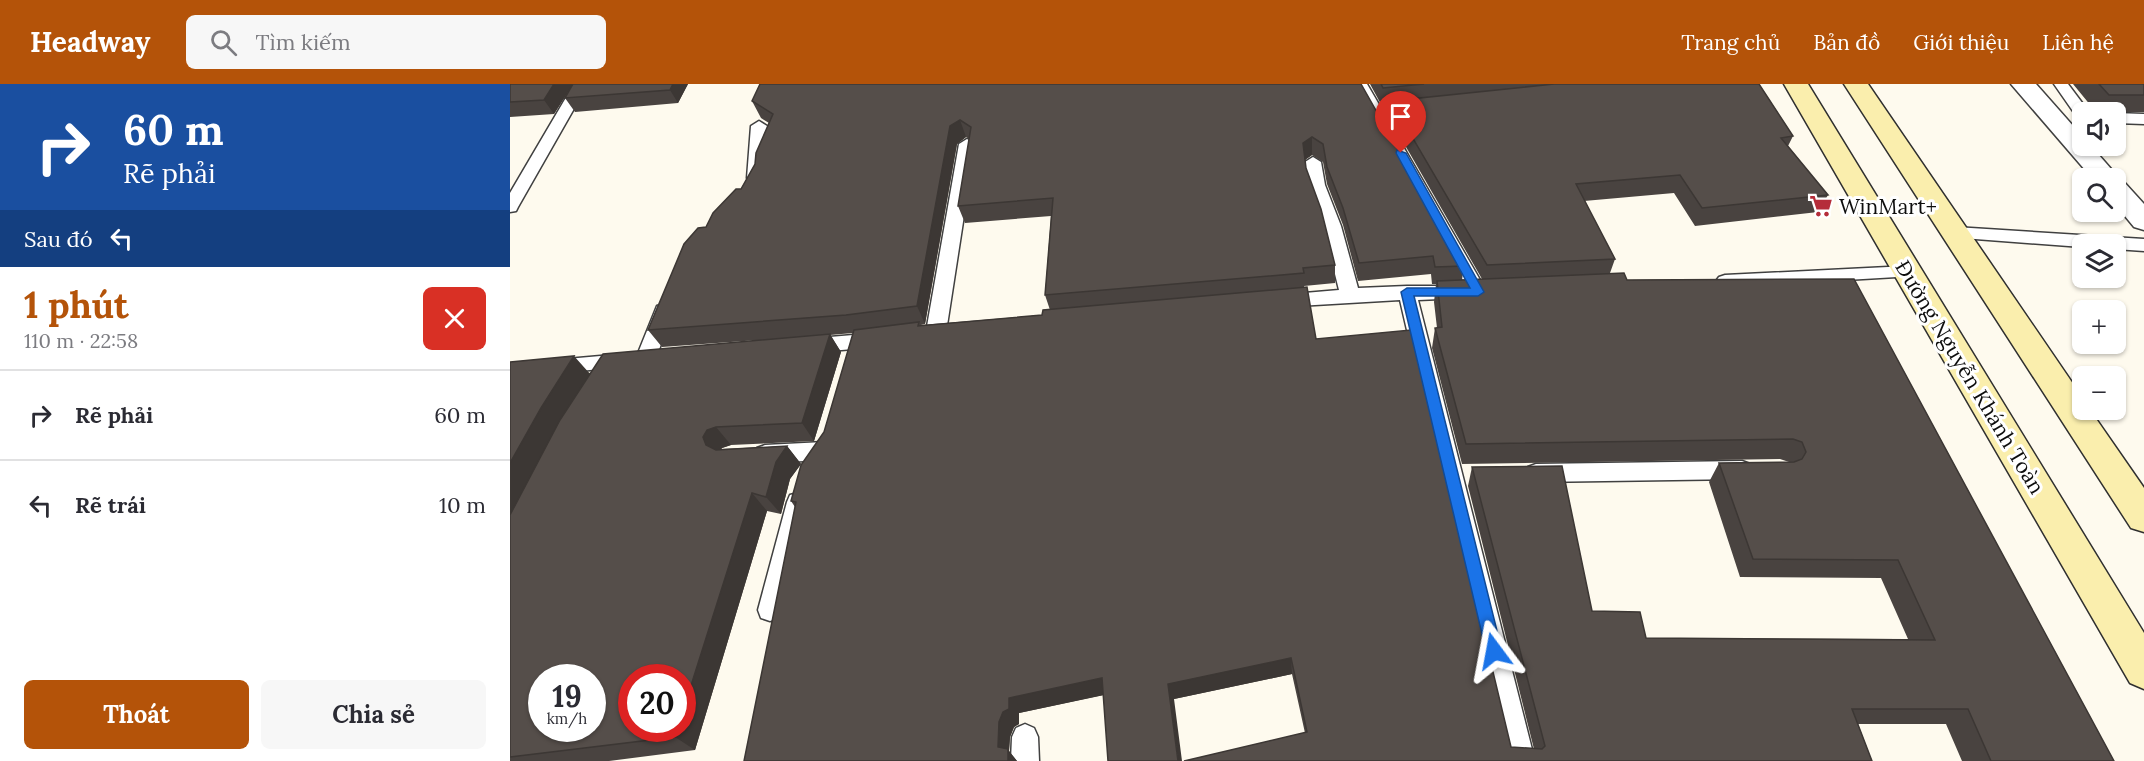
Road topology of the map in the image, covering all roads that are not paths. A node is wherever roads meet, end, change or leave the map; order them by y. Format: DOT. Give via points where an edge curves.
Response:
graph roads {
  1 [pos="581,84"];
  2 [pos="1360,84"];
  3 [pos="1796,84"];
  4 [pos="1856,84"];
  5 [pos="2023,84"];
  6 [pos="2061,84"];
  7 [pos="2073,102"];
  8 [pos="1434,107"];
  9 [pos="1378,113"];
  10 [pos="2050,115"];
  11 [pos="2072,115"];
  12 [pos="2126,118"];
  13 [pos="2144,119"];
  14 [pos="759,126"];
  15 [pos="967,144"];
  16 [pos="1313,162"];
  17 [pos="2097,168"];
  18 [pos="748,188"];
  19 [pos="2126,201"];
  20 [pos="510,207"];
  21 [pos="2144,221"];
  22 [pos="1955,233"];
  23 [pos="2144,245"];
  24 [pos="1908,272"];
  25 [pos="1705,282"];
  26 [pos="1502,291"];
  27 [pos="1407,292"];
  28 [pos="1478,292"];
  29 [pos="1350,295"];
  30 [pos="669,296"];
  31 [pos="1267,302"];
  32 [pos="959,330"];
  33 [pos="936,332"];
  34 [pos="913,335"];
  35 [pos="890,338"];
  36 [pos="856,342"];
  37 [pos="786,348"];
  38 [pos="669,356"];
  39 [pos="646,358"];
  40 [pos="612,362"];
  41 [pos="849,364"];
  42 [pos="510,371"];
  43 [pos="600,382"];
  44 [pos="831,430"];
  45 [pos="824,451"];
  46 [pos="742,456"];
  47 [pos="1768,470"];
  48 [pos="1475,474"];
  49 [pos="1510,474"];
  50 [pos="1451,475"];
  51 [pos="2144,517"];
  52 [pos="770,610"];
  53 [pos="2144,670"];
  54 [pos="1521,761"];
  1 -- 20 [label="lane"];
  2 -- 9 [label="lane"];
  3 -- 24 [label="main road, Đường Nguyễn Khánh Toàn"];
  4 -- 22 [label="main road"];
  5 -- 10 [label="street"];
  6 -- 7 [label="lane"];
  8 -- 9 [label="lane"];
  9 -- 28 [label="lane"];
  10 -- 11 [label="lane"];
  10 -- 17 [label="street"];
  12 -- 13 [label="lane"];
  14 -- 18 [label="lane" via="754,180"];
  15 -- 33 [label="lane"];
  16 -- 29 [label="lane"];
  19 -- 21 [label="street"];
  22 -- 23 [label="lane"];
  22 -- 51 [label="main road"];
  24 -- 25 [label="lane"];
  24 -- 53 [label="main road, Đường Nguyễn Khánh Toàn"];
  26 -- 28 [label="lane"];
  27 -- 28 [label="lane"];
  27 -- 29 [label="lane"];
  27 -- 50 [label="lane"];
  29 -- 31 [label="lane"];
  30 -- 39 [label="lane"];
  32 -- 33 [label="lane"];
  33 -- 34 [label="lane"];
  35 -- 36 [label="lane"];
  36 -- 37 [label="lane"];
  36 -- 41 [label="lane"];
  38 -- 39 [label="lane"];
  39 -- 40 [label="lane"];
  40 -- 42 [label="lane"];
  40 -- 43 [label="lane"];
  44 -- 45 [label="lane"];
  45 -- 46 [label="lane"];
  45 -- 52 [label="lane" via="807,475"];
  47 -- 49 [label="lane"];
  48 -- 50 [label="lane"];
  50 -- 54 [label="lane"];
}
